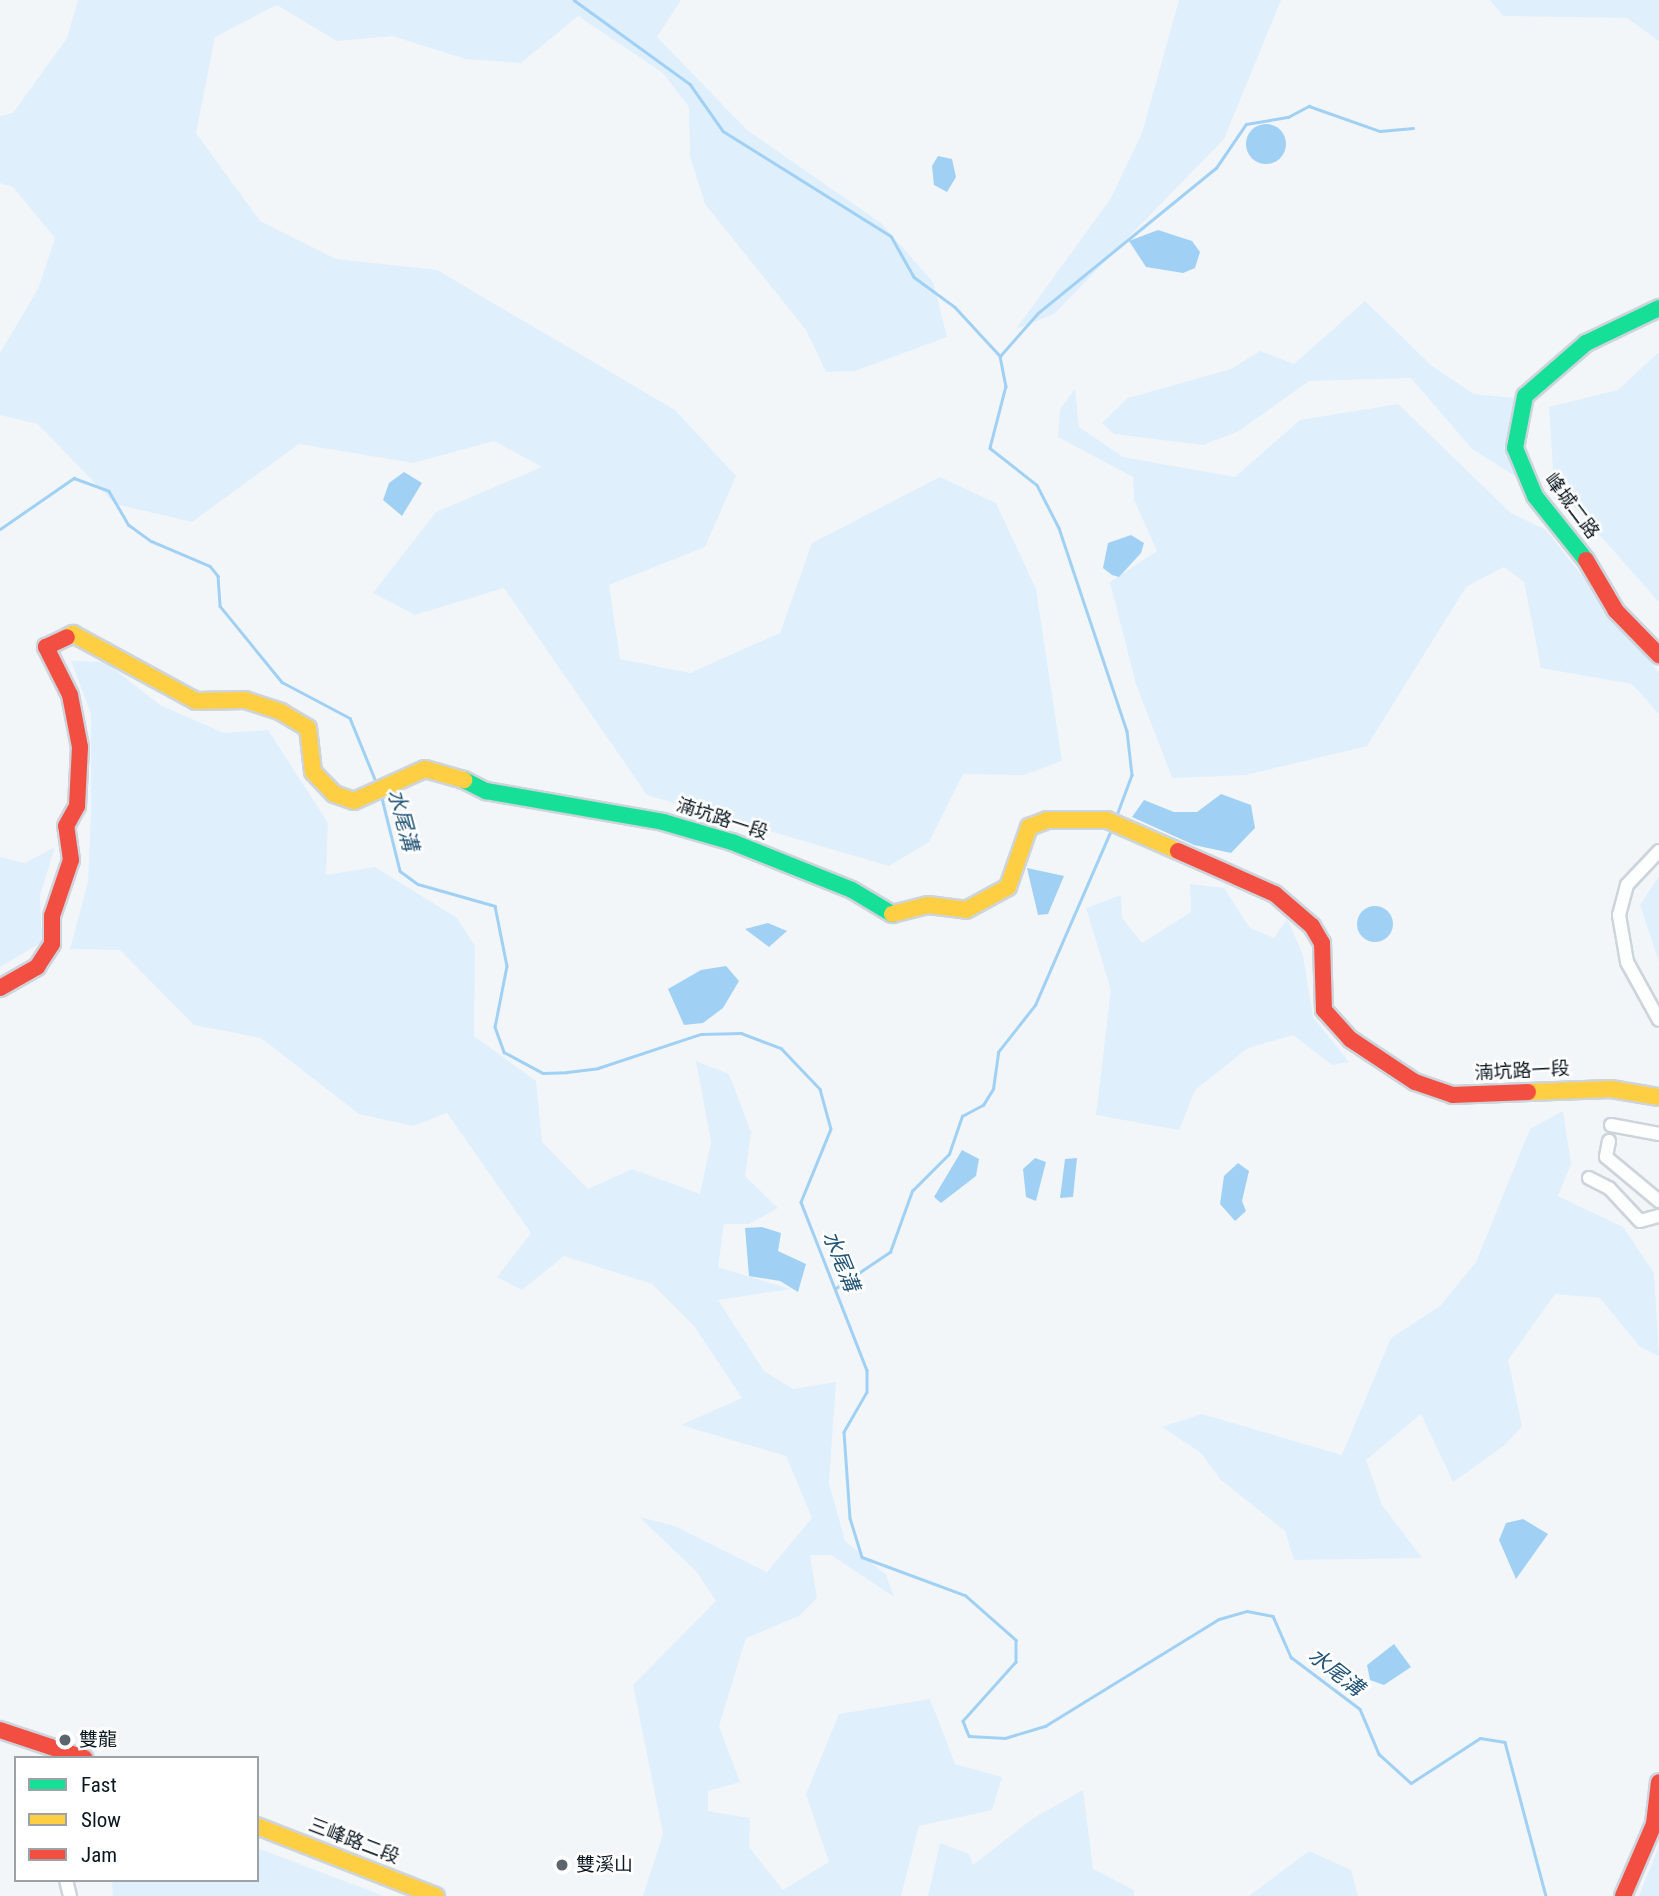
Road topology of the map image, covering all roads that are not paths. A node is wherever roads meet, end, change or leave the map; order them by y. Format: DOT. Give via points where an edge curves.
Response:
graph roads {
  1 [pos="1659,308"];
  2 [pos="1659,655"];
  3 [pos="1659,851"];
  4 [pos="0,988"];
  5 [pos="1659,1020"];
  6 [pos="1659,1097"];
  7 [pos="1611,1125"];
  8 [pos="1659,1134"];
  9 [pos="1609,1141"];
  10 [pos="1589,1178"];
  11 [pos="1659,1201"];
  12 [pos="1659,1216"];
  13 [pos="0,1730"];
  14 [pos="78,1756"];
  15 [pos="1659,1782"];
  16 [pos="259,1827"];
  17 [pos="436,1896"];
  18 [pos="1623,1896"];
  1 -- 2 [label="street, 峰城二路" via="1586,343 1538,382 1525,396 1515,448 1535,496 1582,553 1616,611"];
  3 -- 5 [label="street" via="1628,885 1619,915 1627,962"];
  4 -- 6 [label="street, 湳坑路一段" via="37,967 52,944 52,916 71,860 66,826 77,806 80,747 69,695 49,664 46,647 73,634 163,677 174,692 196,701 245,699 308,728 313,772 334,794 354,801 425,769 444,770 486,791 663,822 852,890 894,915 928,905 966,911 1008,887 1029,827 1047,820 1107,820 1275,894 1312,926 1322,943 1324,1010 1350,1039 1415,1082 1453,1095 1611,1089"];
  7 -- 8 [label="street"];
  9 -- 11 [label="street" via="1606,1157"];
  10 -- 12 [label="street" via="1609,1188 1640,1221"];
  13 -- 14 [label="street"];
  15 -- 18 [label="street" via="1654,1824"];
  16 -- 17 [label="street, 三峰路二段"];
}
